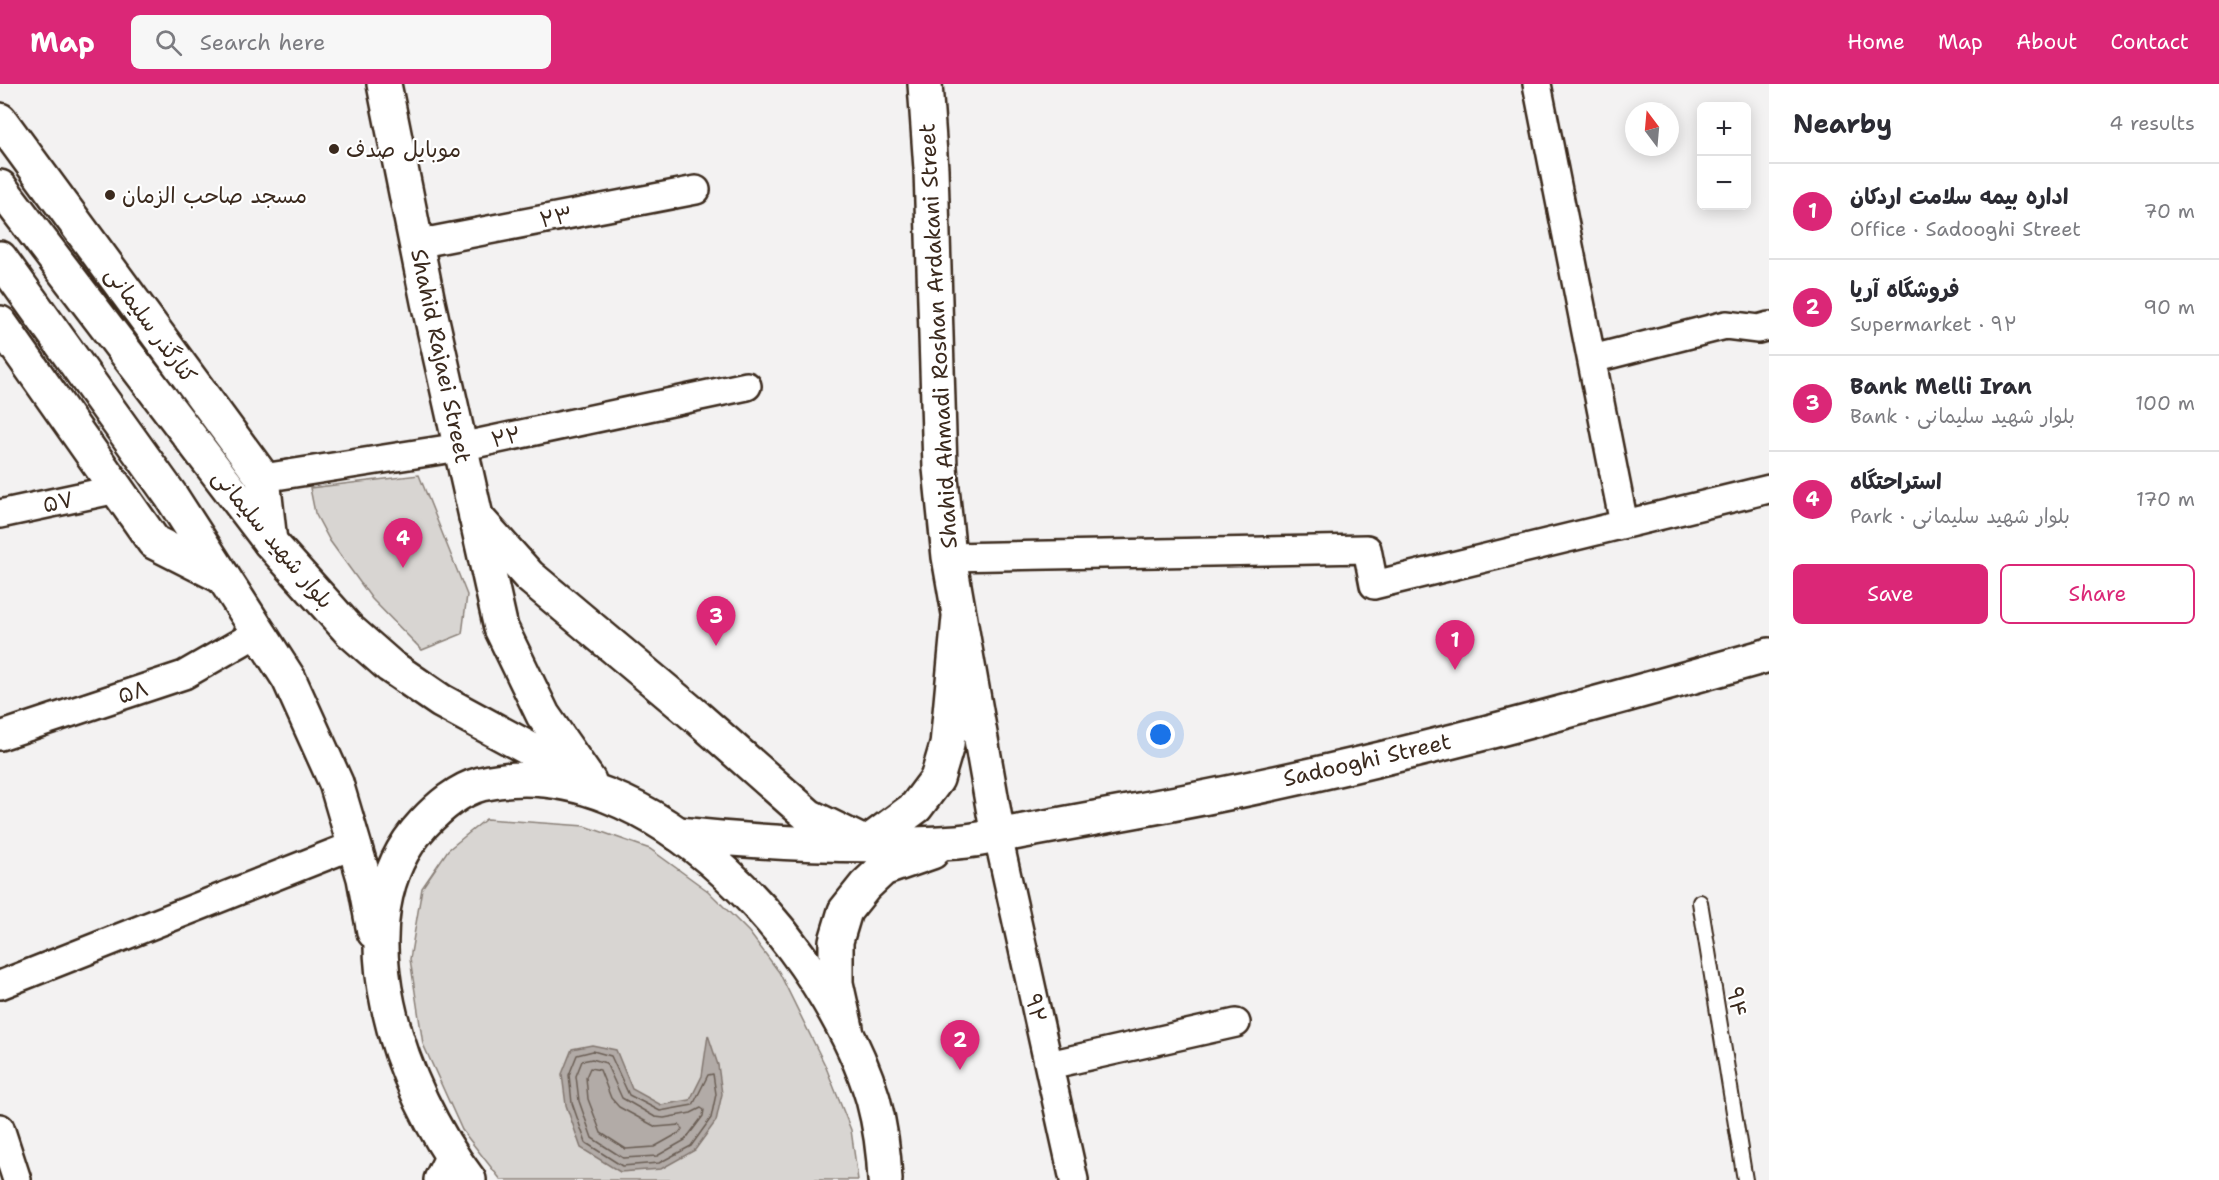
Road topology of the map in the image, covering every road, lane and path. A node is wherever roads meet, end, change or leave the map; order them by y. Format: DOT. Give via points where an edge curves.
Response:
graph roads {
  1 [pos="384,84"];
  2 [pos="925,84"];
  3 [pos="1538,84"];
  4 [pos="0,120"];
  5 [pos="0,187"];
  6 [pos="696,190"];
  7 [pos="416,244"];
  8 [pos="0,258"];
  9 [pos="0,323"];
  10 [pos="1769,326"];
  11 [pos="1592,358"];
  12 [pos="747,386"];
  13 [pos="460,447"];
  14 [pos="263,478"];
  15 [pos="117,489"];
  16 [pos="1769,489"];
  17 [pos="0,514"];
  18 [pos="476,517"];
  19 [pos="1624,524"];
  20 [pos="270,542"];
  21 [pos="949,557"];
  22 [pos="223,577"];
  23 [pos="959,617"];
  24 [pos="259,632"];
  25 [pos="1769,655"];
  26 [pos="0,736"];
  27 [pos="589,781"];
  28 [pos="626,803"];
  29 [pos="678,834"];
  30 [pos="998,836"];
  31 [pos="959,842"];
  32 [pos="866,844"];
  33 [pos="354,845"];
  34 [pos="1700,902"];
  35 [pos="382,980"];
  36 [pos="0,985"];
  37 [pos="1236,1023"];
  38 [pos="848,1037"];
  39 [pos="1049,1065"];
  40 [pos="0,1128"];
  41 [pos="886,1173"];
  42 [pos="453,1174"];
  43 [pos="17,1180"];
  44 [pos="1074,1180"];
  45 [pos="1745,1180"];
  1 -- 7 [label="main road, Shahid Rajaei Street"];
  2 -- 21 [label="main road, Shahid Ahmadi Roshan Ardakani Street" via="940,468"];
  3 -- 11 [label="street"];
  4 -- 14 [label="main road, کنارگذر سلیمانی"];
  5 -- 20 [label="main road, بلوار شهید سلیمانی"];
  6 -- 7 [label="street, ۲۳"];
  7 -- 13 [label="main road, Shahid Rajaei Street"];
  8 -- 22 [label="main road" via="171,496"];
  9 -- 15 [label="main road"];
  10 -- 11 [label="street" via="1758,329 1726,325"];
  11 -- 19 [label="street"];
  12 -- 13 [label="street, ۲۲"];
  13 -- 14 [label="street, ۲۲"];
  13 -- 18 [label="main road, Shahid Rajaei Street"];
  14 -- 20 [label="main road"];
  15 -- 17 [label="street, ۵۷"];
  15 -- 22 [label="main road" via="154,542"];
  16 -- 19 [label="street"];
  18 -- 27 [label="main road, Shahid Rajaei Street" via="501,628 543,715"];
  18 -- 32 [label="main road" via="529,576 809,816"];
  19 -- 21 [label="street" via="1374,585 1367,549"];
  20 -- 27 [label="main road, بلوار شهید سلیمانی" via="349,630 390,666 441,701"];
  21 -- 23 [label="main road, Shahid Ahmadi Roshan Ardakani Street"];
  22 -- 24 [label="main road"];
  23 -- 30 [label="main road, Shahid Ahmadi Roshan Ardakani Street"];
  23 -- 32 [label="main road" via="947,745 937,779 916,807"];
  24 -- 26 [label="street, ۵۸" via="184,675"];
  24 -- 33 [label="main road" via="294,689 336,783"];
  25 -- 30 [label="main road, Sadooghi Street" via="1606,701 1208,798"];
  27 -- 28 [label="main road, بلوار شهید سلیمانی"];
  28 -- 29 [label="main road"];
  28 -- 35 [label="main road" via="573,784 524,779 479,785 442,804 414,834 392,874 382,922"];
  29 -- 32 [label="main road" via="761,843"];
  29 -- 38 [label="main road" via="730,875 774,924 817,979"];
  30 -- 31 [label="main road, Sadooghi Street"];
  30 -- 39 [label="street, ۹۲"];
  31 -- 32 [label="main road"];
  31 -- 38 [label="main road" via="883,869 845,911 836,941 836,983"];
  33 -- 35 [label="main road" via="364,878"];
  33 -- 36 [label="street"];
  34 -- 45 [label="lane, ۹۴"];
  35 -- 42 [label="main road" via="396,1037"];
  37 -- 39 [label="street"];
  38 -- 41 [label="main road" via="873,1100"];
  39 -- 44 [label="street, ۹۲"];
  40 -- 43 [label="street"];
}
